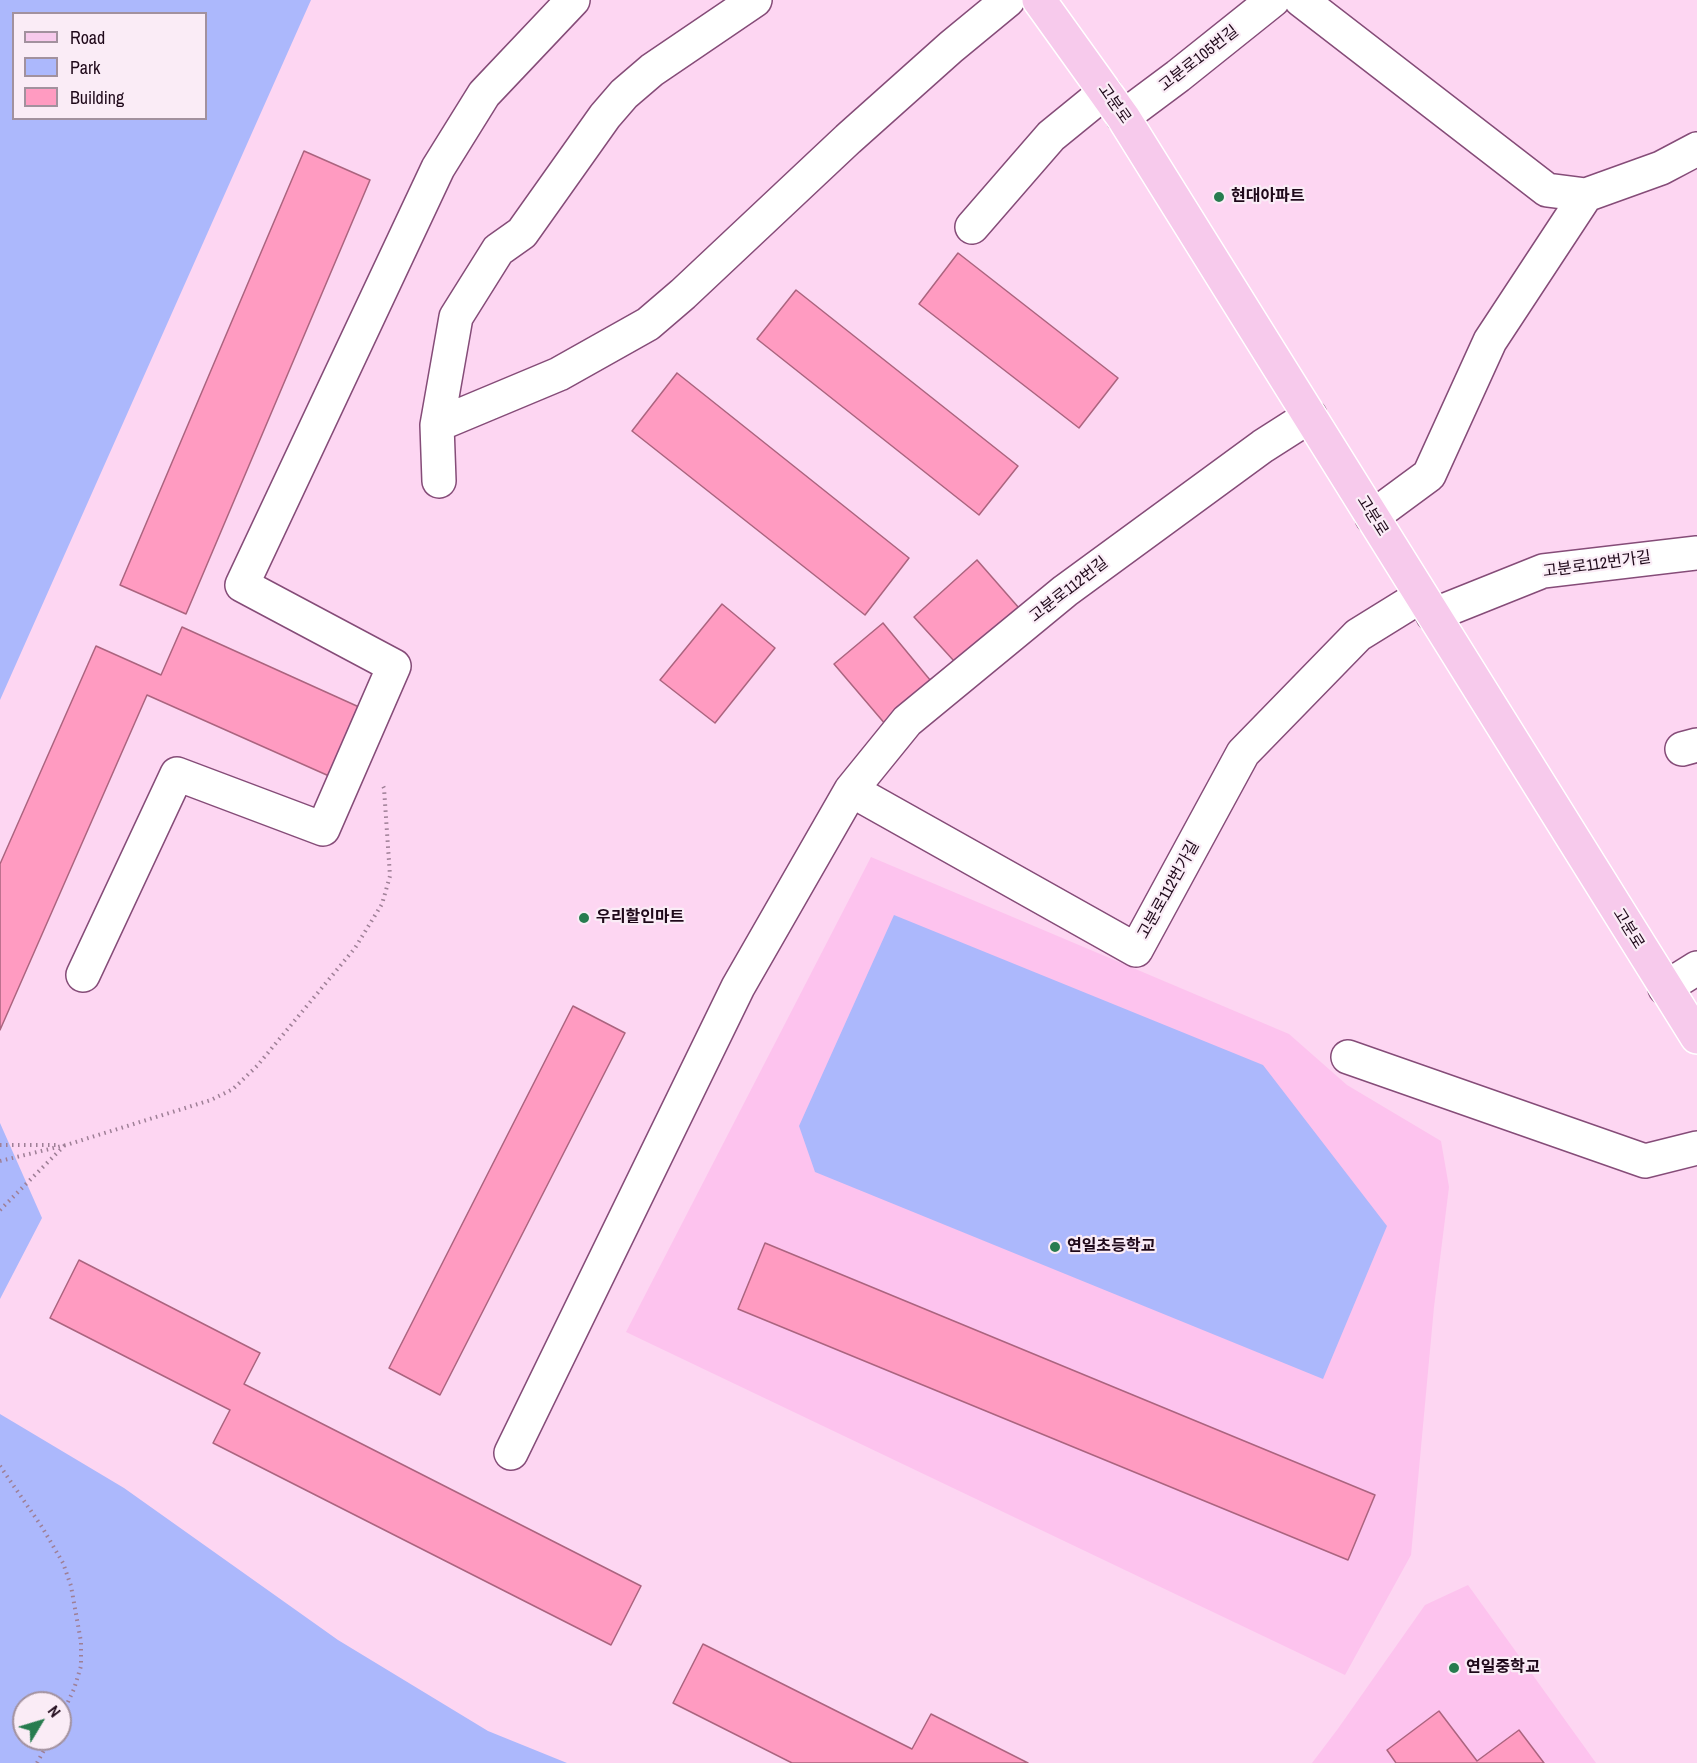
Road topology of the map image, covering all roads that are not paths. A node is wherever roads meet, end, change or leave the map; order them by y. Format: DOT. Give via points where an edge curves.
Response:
graph roads {
  1 [pos="573,0"];
  2 [pos="755,0"];
  3 [pos="1008,0"];
  4 [pos="1039,0"];
  5 [pos="1273,0"];
  6 [pos="1301,0"];
  7 [pos="1114,104"];
  8 [pos="1697,149"];
  9 [pos="1586,195"];
  10 [pos="972,227"];
  11 [pos="1310,416"];
  12 [pos="437,425"];
  13 [pos="439,481"];
  14 [pos="1372,517"];
  15 [pos="1697,553"];
  16 [pos="1427,606"];
  17 [pos="851,790"];
  18 [pos="1697,968"];
  19 [pos="83,975"];
  20 [pos="1665,988"];
  21 [pos="1697,1037"];
  22 [pos="1348,1057"];
  23 [pos="1697,1148"];
  24 [pos="511,1453"];
  1 -- 19 [label="street" via="484,94 438,168 242,585 394,666 323,829 177,774"];
  2 -- 12 [label="street" via="652,70 624,94 522,233 498,250 456,317"];
  3 -- 12 [label="street" via="848,139 648,324 559,374"];
  4 -- 7 [label="main road, 고분로"];
  5 -- 7 [label="street, 고분로105번길"];
  6 -- 9 [label="street" via="1547,190"];
  7 -- 10 [label="street, 고분로105번길" via="1051,136"];
  7 -- 11 [label="main road, 고분로"];
  8 -- 9 [label="street" via="1661,168"];
  9 -- 14 [label="street" via="1490,341 1429,476"];
  11 -- 14 [label="main road, 고분로"];
  11 -- 17 [label="street, 고분로112번길" via="1065,591 906,721"];
  12 -- 13 [label="street"];
  14 -- 16 [label="main road, 고분로"];
  15 -- 16 [label="street, 고분로112번가길" via="1543,570"];
  16 -- 17 [label="street, 고분로112번가길" via="1358,635 1243,753 1136,950"];
  16 -- 20 [label="main road, 고분로"];
  17 -- 24 [label="street, 고분로112번길" via="738,987"];
  18 -- 20 [label="street"];
  20 -- 21 [label="main road, 고분로"];
  22 -- 23 [label="street" via="1645,1161"];
}
